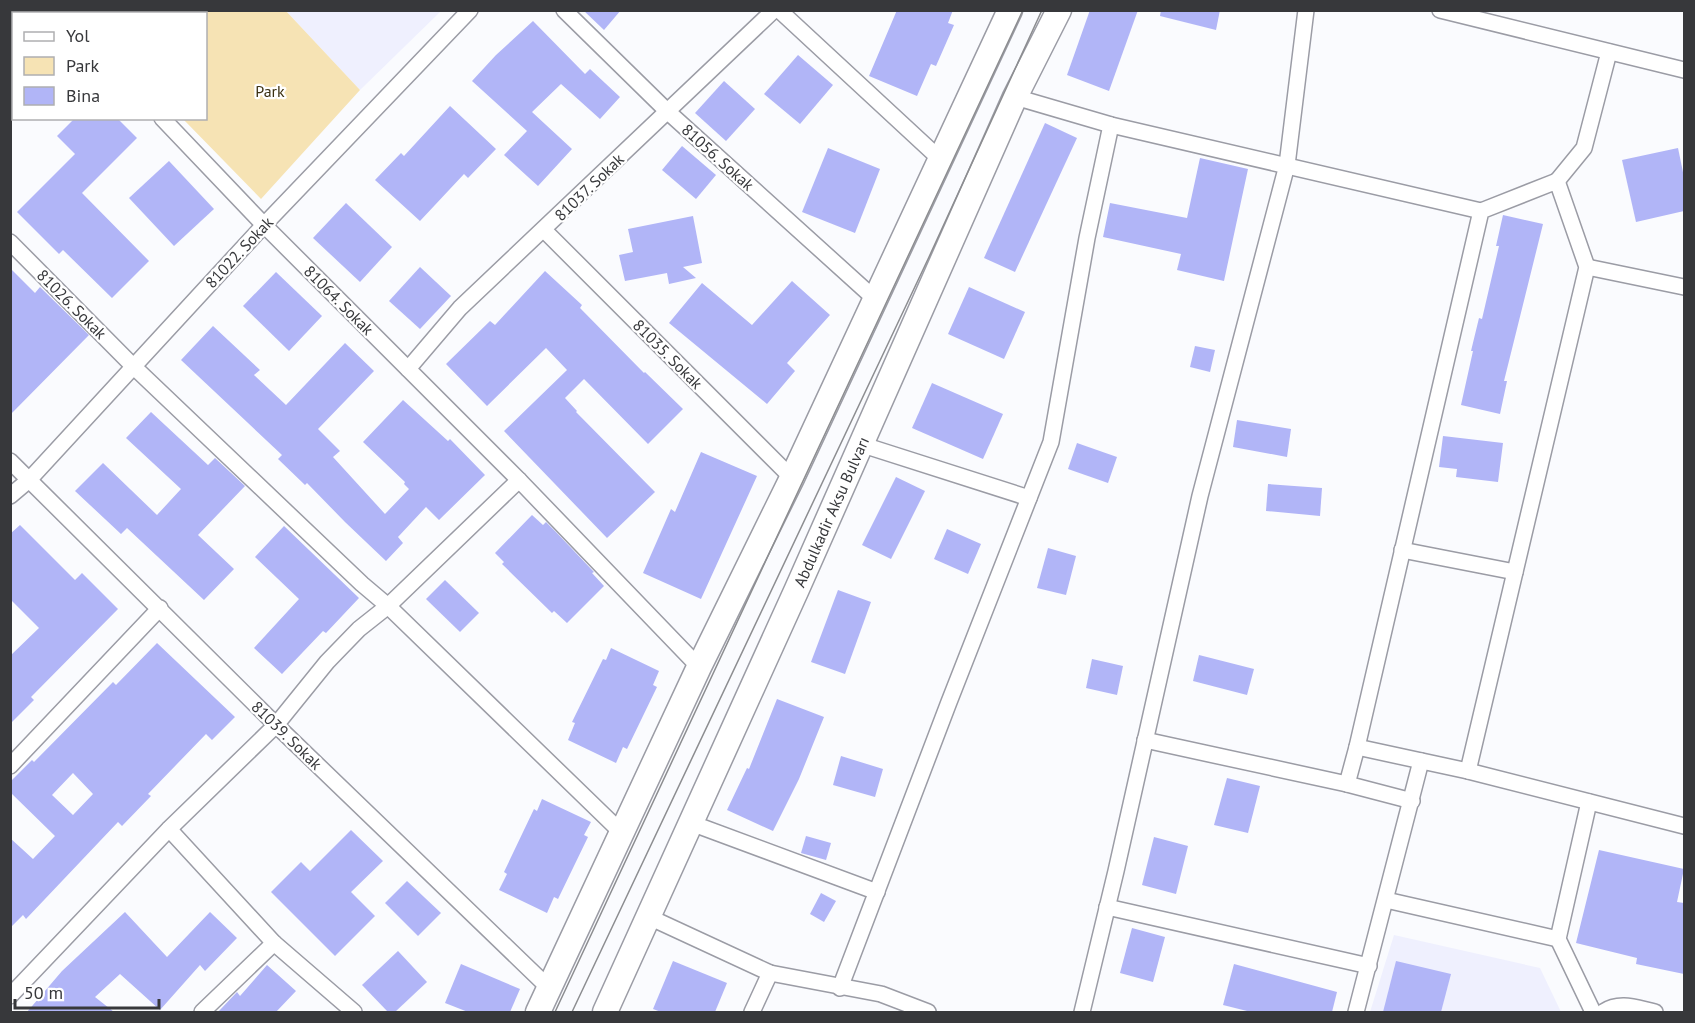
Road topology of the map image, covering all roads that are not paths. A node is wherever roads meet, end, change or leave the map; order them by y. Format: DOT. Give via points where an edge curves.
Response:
graph roads {
  1 [pos="470,10"];
  2 [pos="564,10"];
  3 [pos="776,10"];
  4 [pos="1059,10"];
  5 [pos="1306,10"];
  6 [pos="1440,10"];
  7 [pos="1007,12"];
  8 [pos="1609,52"];
  9 [pos="1684,70"];
  10 [pos="1015,97"];
  11 [pos="667,111"];
  12 [pos="164,120"];
  13 [pos="1111,125"];
  14 [pos="941,159"];
  15 [pos="1287,165"];
  16 [pos="1557,181"];
  17 [pos="1481,212"];
  18 [pos="264,225"];
  19 [pos="544,230"];
  20 [pos="10,242"];
  21 [pos="1587,267"];
  22 [pos="1684,287"];
  23 [pos="875,299"];
  24 [pos="133,366"];
  25 [pos="408,369"];
  26 [pos="860,444"];
  27 [pos="10,461"];
  28 [pos="792,478"];
  29 [pos="28,480"];
  30 [pos="519,480"];
  31 [pos="10,496"];
  32 [pos="1029,498"];
  33 [pos="1402,550"];
  34 [pos="1515,572"];
  35 [pos="388,606"];
  36 [pos="160,608"];
  37 [pos="699,667"];
  38 [pos="276,725"];
  39 [pos="1145,740"];
  40 [pos="1357,747"];
  41 [pos="1421,761"];
  42 [pos="10,766"];
  43 [pos="1468,771"];
  44 [pos="1347,784"];
  45 [pos="1412,801"];
  46 [pos="1589,802"];
  47 [pos="691,824"];
  48 [pos="1684,826"];
  49 [pos="169,829"];
  50 [pos="623,834"];
  51 [pos="877,892"];
  52 [pos="1386,900"];
  53 [pos="1107,907"];
  54 [pos="649,918"];
  55 [pos="1558,939"];
  56 [pos="274,943"];
  57 [pos="1369,966"];
  58 [pos="770,973"];
  59 [pos="549,988"];
  60 [pos="840,988"];
  61 [pos="10,996"];
  62 [pos="202,1012"];
  63 [pos="354,1012"];
  64 [pos="538,1012"];
  65 [pos="605,1012"];
  66 [pos="752,1012"];
  67 [pos="928,1012"];
  68 [pos="1082,1012"];
  69 [pos="1356,1012"];
  70 [pos="1593,1012"];
  71 [pos="1603,1012"];
  72 [pos="1655,1012"];
  1 -- 18 [label="street, 81022. Sokak"];
  2 -- 11 [label="street, 81056. Sokak"];
  3 -- 11 [label="street, 81037. Sokak"];
  3 -- 14 [label="street"];
  4 -- 10 [label="main road, Abdulkadir Aksu Bulvarı"];
  5 -- 15 [label="street"];
  6 -- 8 [label="street"];
  7 -- 14 [label="main road"];
  8 -- 9 [label="street"];
  8 -- 16 [label="street" via="1584,148"];
  10 -- 13 [label="street"];
  10 -- 26 [label="main road, Abdulkadir Aksu Bulvarı"];
  11 -- 19 [label="street, 81037. Sokak"];
  11 -- 23 [label="street, 81056. Sokak"];
  12 -- 18 [label="street, 81064. Sokak"];
  13 -- 15 [label="street"];
  13 -- 32 [label="street" via="1051,442"];
  14 -- 23 [label="main road"];
  15 -- 17 [label="street"];
  15 -- 39 [label="street" via="1200,496"];
  16 -- 17 [label="street"];
  16 -- 21 [label="street"];
  17 -- 33 [label="street"];
  18 -- 24 [label="street, 81022. Sokak"];
  18 -- 25 [label="street, 81064. Sokak"];
  19 -- 25 [label="street, 81037. Sokak" via="460,308"];
  19 -- 28 [label="street, 81035. Sokak"];
  20 -- 24 [label="street, 81026. Sokak"];
  21 -- 22 [label="street"];
  21 -- 34 [label="street"];
  23 -- 28 [label="main road"];
  24 -- 29 [label="street, 81022. Sokak"];
  24 -- 35 [label="street"];
  25 -- 30 [label="street, 81064. Sokak"];
  26 -- 32 [label="street"];
  26 -- 47 [label="main road, Abdulkadir Aksu Bulvarı"];
  27 -- 29 [label="street, 81039. Sokak"];
  28 -- 37 [label="main road"];
  29 -- 31 [label="street, 81022. Sokak"];
  29 -- 36 [label="street, 81039. Sokak"];
  30 -- 35 [label="street"];
  30 -- 37 [label="street, 81064. Sokak"];
  32 -- 51 [label="street"];
  33 -- 34 [label="street"];
  33 -- 40 [label="street"];
  34 -- 43 [label="street"];
  35 -- 38 [label="street" via="327,662"];
  35 -- 50 [label="street"];
  36 -- 38 [label="street, 81039. Sokak"];
  36 -- 42 [label="street"];
  37 -- 50 [label="main road"];
  38 -- 49 [label="street"];
  38 -- 59 [label="street, 81039. Sokak"];
  39 -- 44 [label="street"];
  39 -- 53 [label="street"];
  40 -- 41 [label="street"];
  40 -- 44 [label="street"];
  41 -- 43 [label="street"];
  41 -- 45 [label="street"];
  43 -- 46 [label="street"];
  44 -- 45 [label="street"];
  45 -- 52 [label="street"];
  46 -- 48 [label="street"];
  46 -- 55 [label="street"];
  47 -- 51 [label="street"];
  47 -- 54 [label="main road, Abdulkadir Aksu Bulvarı"];
  49 -- 56 [label="street"];
  49 -- 61 [label="street"];
  50 -- 59 [label="main road"];
  51 -- 60 [label="street"];
  52 -- 55 [label="street"];
  52 -- 57 [label="street"];
  53 -- 57 [label="street"];
  53 -- 68 [label="street"];
  54 -- 58 [label="street"];
  54 -- 65 [label="main road, Abdulkadir Aksu Bulvarı"];
  55 -- 70 [label="street"];
  56 -- 62 [label="street"];
  56 -- 63 [label="street"];
  57 -- 69 [label="street"];
  58 -- 60 [label="street"];
  58 -- 66 [label="street"];
  59 -- 64 [label="main road"];
  60 -- 67 [label="street" via="880,994"];
  71 -- 72 [label="street" via="1622,1005"];
}
